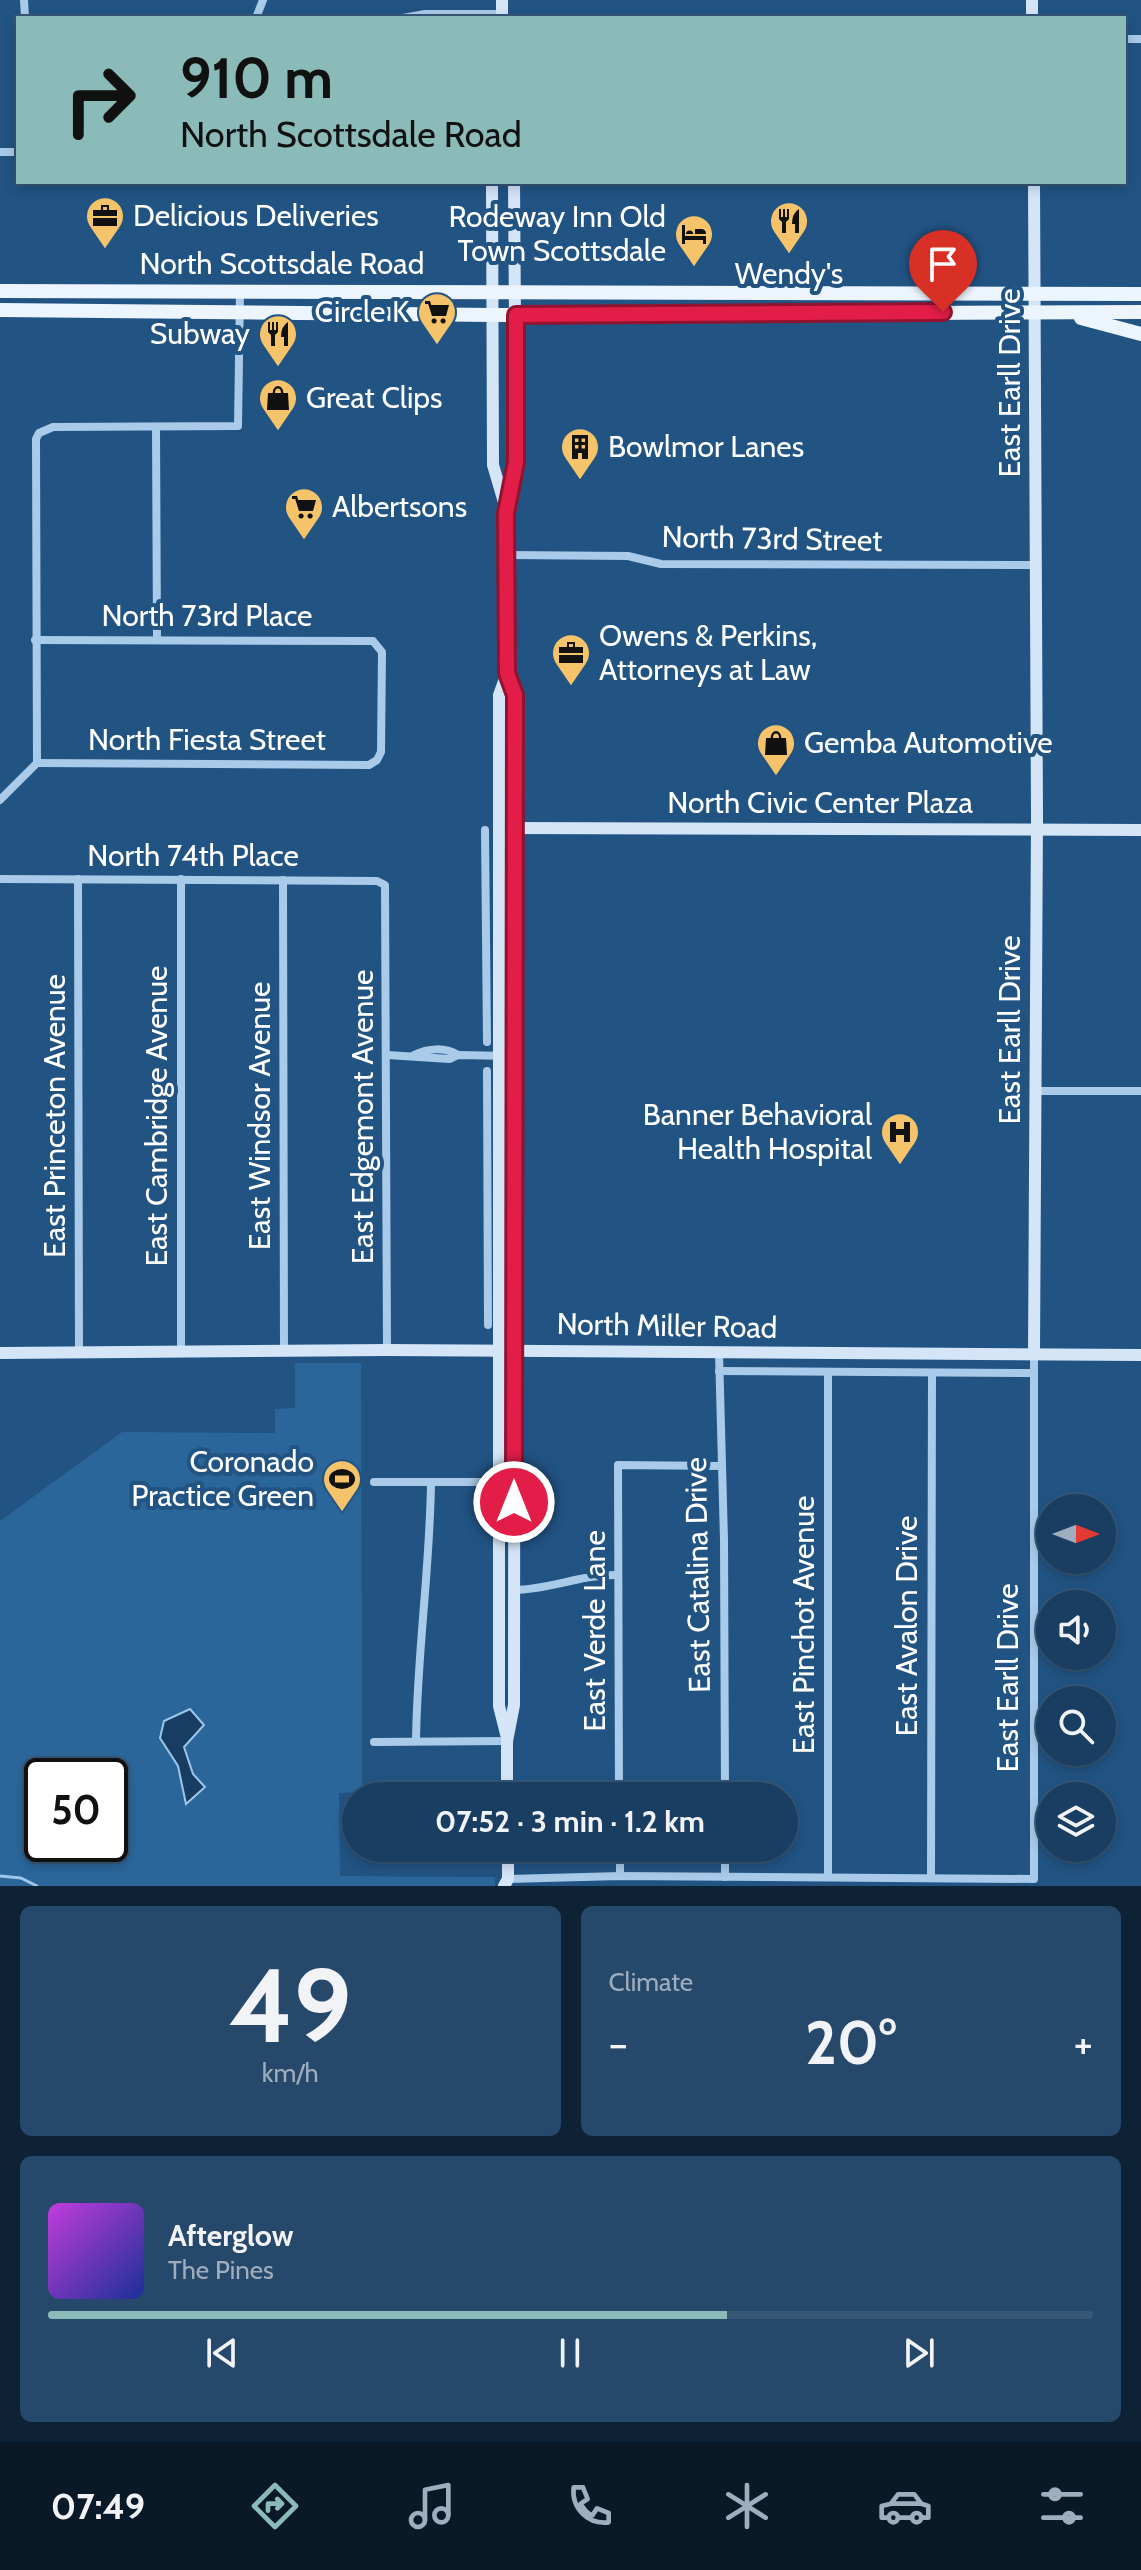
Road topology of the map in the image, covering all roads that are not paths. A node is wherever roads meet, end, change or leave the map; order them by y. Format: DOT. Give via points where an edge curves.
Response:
graph roads {
  1 [pos="502,0"];
  2 [pos="414,16"];
  3 [pos="502,16"];
  4 [pos="492,184"];
  5 [pos="514,184"];
  6 [pos="1034,184"];
  7 [pos="240,290"];
  8 [pos="493,290"];
  9 [pos="515,290"];
  10 [pos="0,291"];
  11 [pos="292,291"];
  12 [pos="1035,294"];
  13 [pos="1141,294"];
  14 [pos="0,310"];
  15 [pos="240,311"];
  16 [pos="1141,312"];
  17 [pos="292,313"];
  18 [pos="1035,313"];
  19 [pos="1053,313"];
  20 [pos="492,315"];
  21 [pos="516,315"];
  22 [pos="1141,334"];
  23 [pos="156,428"];
  24 [pos="506,513"];
  25 [pos="507,555"];
  26 [pos="1037,565"];
  27 [pos="35,640"];
  28 [pos="157,640"];
  29 [pos="507,673"];
  30 [pos="377,760"];
  31 [pos="37,763"];
  32 [pos="0,800"];
  33 [pos="500,828"];
  34 [pos="514,828"];
  35 [pos="1037,829"];
  36 [pos="485,830"];
  37 [pos="1141,830"];
  38 [pos="0,879"];
  39 [pos="78,879"];
  40 [pos="181,879"];
  41 [pos="283,880"];
  42 [pos="385,885"];
  43 [pos="486,896"];
  44 [pos="500,896"];
  45 [pos="493,1018"];
  46 [pos="514,1018"];
  47 [pos="487,1042"];
  48 [pos="387,1055"];
  49 [pos="499,1055"];
  50 [pos="514,1056"];
  51 [pos="487,1071"];
  52 [pos="493,1091"];
  53 [pos="514,1091"];
  54 [pos="1036,1091"];
  55 [pos="1141,1091"];
  56 [pos="494,1266"];
  57 [pos="488,1325"];
  58 [pos="387,1350"];
  59 [pos="507,1350"];
  60 [pos="284,1351"];
  61 [pos="719,1352"];
  62 [pos="0,1353"];
  63 [pos="79,1353"];
  64 [pos="181,1353"];
  65 [pos="1034,1354"];
  66 [pos="1141,1355"];
  67 [pos="719,1371"];
  68 [pos="828,1373"];
  69 [pos="1034,1373"];
  70 [pos="932,1374"];
  71 [pos="721,1466"];
  72 [pos="374,1482"];
  73 [pos="431,1482"];
  74 [pos="499,1482"];
  75 [pos="618,1575"];
  76 [pos="514,1590"];
  77 [pos="416,1741"];
  78 [pos="507,1741"];
  79 [pos="374,1742"];
  80 [pos="507,1782"];
  81 [pos="619,1782"];
  82 [pos="725,1782"];
  83 [pos="508,1862"];
  84 [pos="620,1862"];
  85 [pos="725,1862"];
  86 [pos="620,1876"];
  87 [pos="725,1877"];
  88 [pos="828,1877"];
  89 [pos="931,1878"];
  90 [pos="508,1884"];
  1 -- 3 [label="main road"];
  2 -- 3 [label="street"];
  4 -- 8 [label="main road"];
  5 -- 9 [label="main road"];
  6 -- 12 [label="main road, East Earll Drive"];
  7 -- 10 [label="main road, North Scottsdale Road"];
  7 -- 11 [label="main road, North Scottsdale Road"];
  7 -- 15 [label="street"];
  8 -- 9 [label="main road, North Scottsdale Road"];
  8 -- 11 [label="main road, North Scottsdale Road"];
  8 -- 20 [label="main road"];
  9 -- 12 [label="main road, North Scottsdale Road"];
  9 -- 21 [label="main road"];
  11 -- 17 [label="main road"];
  12 -- 13 [label="main road, North Scottsdale Road"];
  12 -- 18 [label="main road, East Earll Drive"];
  14 -- 15 [label="main road, North Scottsdale Road"];
  15 -- 17 [label="main road, North Scottsdale Road"];
  15 -- 23 [label="street" via="238,426"];
  16 -- 19 [label="main road, North Scottsdale Road"];
  17 -- 20 [label="main road, North Scottsdale Road"];
  18 -- 19 [label="main road, North Scottsdale Road"];
  18 -- 21 [label="main road, North Scottsdale Road"];
  18 -- 26 [label="main road, East Earll Drive"];
  19 -- 22 [label="main road"];
  20 -- 21 [label="main road, North Scottsdale Road"];
  20 -- 24 [label="main road" via="493,465"];
  21 -- 24 [label="main road" via="516,462"];
  23 -- 27 [label="street" via="53,427 39,433"];
  23 -- 28 [label="street"];
  24 -- 25 [label="main road"];
  25 -- 26 [label="street, North 73rd Street" via="628,556 661,564"];
  25 -- 29 [label="main road"];
  26 -- 35 [label="main road, East Earll Drive"];
  27 -- 28 [label="street, North 73rd Place"];
  27 -- 31 [label="street"];
  28 -- 30 [label="street, North 73rd Place" via="373,641 382,652"];
  29 -- 33 [label="main road" via="499,695"];
  29 -- 34 [label="main road" via="515,695"];
  30 -- 31 [label="street, North Fiesta Street" via="369,765"];
  31 -- 32 [label="street"];
  33 -- 34 [label="main road, North Civic Center Plaza"];
  33 -- 44 [label="main road"];
  34 -- 35 [label="main road, North Civic Center Plaza"];
  34 -- 46 [label="main road"];
  35 -- 37 [label="main road, North Civic Center Plaza"];
  35 -- 54 [label="main road, East Earll Drive"];
  36 -- 43 [label="street"];
  38 -- 39 [label="street, North 74th Place"];
  39 -- 40 [label="street, North 74th Place"];
  39 -- 63 [label="street, East Princeton Avenue"];
  40 -- 41 [label="street, North 74th Place"];
  40 -- 64 [label="street, East Cambridge Avenue"];
  41 -- 42 [label="street, North 74th Place"];
  41 -- 60 [label="street, East Windsor Avenue"];
  42 -- 48 [label="street, East Edgemont Avenue"];
  43 -- 44 [label="street"];
  43 -- 45 [label="street"];
  44 -- 45 [label="main road"];
  45 -- 46 [label="street"];
  45 -- 47 [label="street"];
  45 -- 49 [label="main road"];
  46 -- 50 [label="main road"];
  48 -- 49 [label="street"];
  48 -- 58 [label="street, East Edgemont Avenue"];
  49 -- 50 [label="street"];
  49 -- 52 [label="main road"];
  50 -- 53 [label="main road"];
  51 -- 52 [label="street"];
  52 -- 53 [label="street"];
  52 -- 56 [label="main road"];
  53 -- 59 [label="main road"];
  54 -- 55 [label="street"];
  54 -- 65 [label="main road, East Earll Drive"];
  56 -- 57 [label="street"];
  56 -- 59 [label="main road"];
  58 -- 59 [label="main road, North Miller Road"];
  58 -- 60 [label="main road, North Miller Road"];
  59 -- 61 [label="main road, North Miller Road"];
  59 -- 74 [label="main road"];
  59 -- 76 [label="main road"];
  60 -- 64 [label="main road, North Miller Road"];
  61 -- 65 [label="main road, North Miller Road"];
  61 -- 67 [label="street, East Catalina Drive"];
  62 -- 63 [label="main road, North Miller Road"];
  63 -- 64 [label="main road, North Miller Road"];
  65 -- 66 [label="main road, North Miller Road"];
  65 -- 69 [label="street, East Earll Drive"];
  67 -- 68 [label="street, North Miller Road"];
  67 -- 71 [label="street, East Catalina Drive"];
  68 -- 70 [label="street, North Miller Road"];
  68 -- 88 [label="street, East Pinchot Avenue"];
  69 -- 70 [label="street, North Miller Road"];
  69 -- 89 [label="street, East Earll Drive" via="1034,1879"];
  70 -- 89 [label="street, East Avalon Drive"];
  71 -- 75 [label="street, East Verde Lane" via="618,1465"];
  71 -- 82 [label="street, East Catalina Drive"];
  72 -- 73 [label="street"];
  73 -- 74 [label="street"];
  73 -- 77 [label="street"];
  74 -- 78 [label="main road" via="499,1706"];
  75 -- 76 [label="street"];
  75 -- 81 [label="street, East Verde Lane"];
  76 -- 78 [label="main road" via="514,1705"];
  77 -- 78 [label="street"];
  77 -- 79 [label="street"];
  78 -- 80 [label="main road"];
  83 -- 90 [label="main road"];
  84 -- 86 [label="street"];
  85 -- 87 [label="street"];
  86 -- 87 [label="street"];
  86 -- 90 [label="street"];
  87 -- 88 [label="street"];
  88 -- 89 [label="street"];
}
